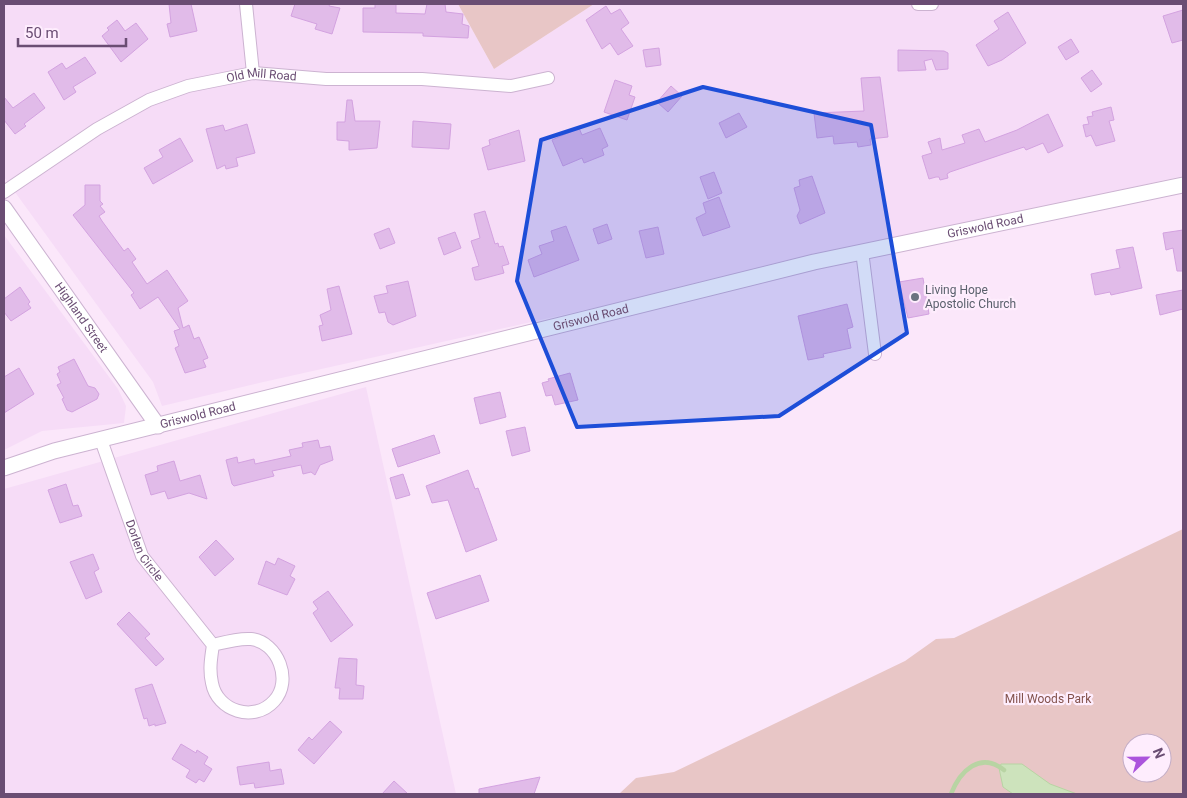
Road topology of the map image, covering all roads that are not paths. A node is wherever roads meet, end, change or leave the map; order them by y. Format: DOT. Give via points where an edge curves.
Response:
graph roads {
  1 [pos="246,4"];
  2 [pos="918,4"];
  3 [pos="932,4"];
  4 [pos="253,73"];
  5 [pos="548,78"];
  6 [pos="1183,186"];
  7 [pos="4,192"];
  8 [pos="4,208"];
  9 [pos="862,251"];
  10 [pos="875,354"];
  11 [pos="158,426"];
  12 [pos="101,440"];
  13 [pos="4,468"];
  14 [pos="213,645"];
  1 -- 4 [label="street"];
  2 -- 3 [label="street"];
  4 -- 5 [label="street, Old Mill Road" via="511,86"];
  4 -- 7 [label="street, Old Mill Road" via="188,86 148,100 96,129"];
  6 -- 9 [label="street, Griswold Road"];
  8 -- 11 [label="street, Highland Street"];
  9 -- 10 [label="street"];
  9 -- 11 [label="street, Griswold Road"];
  11 -- 12 [label="street, Griswold Road"];
  12 -- 13 [label="street, Griswold Road"];
  12 -- 14 [label="street, Dorlen Circle" via="142,556"];
  14 -- 14 [label="street" via="252,639 268,646 276,655 282,672 282,687 274,701 260,710 243,713 230,709 217,698 210,665"];
}
